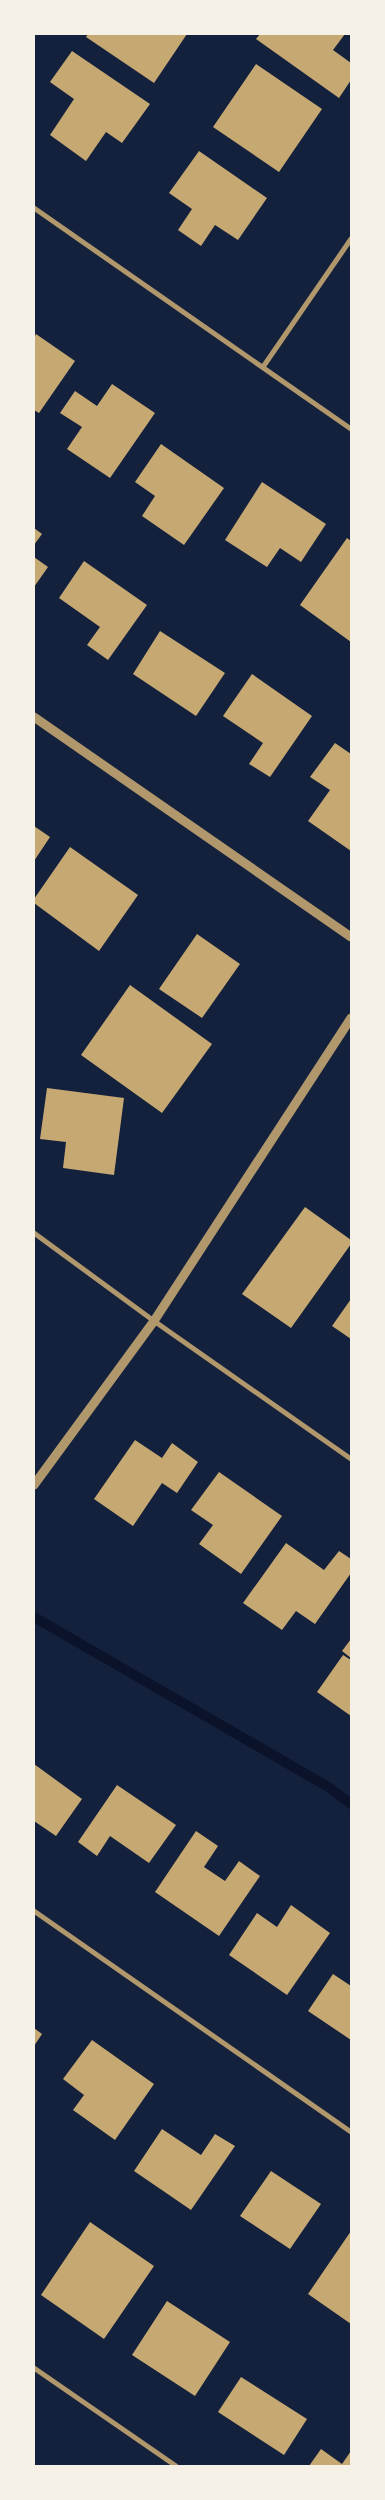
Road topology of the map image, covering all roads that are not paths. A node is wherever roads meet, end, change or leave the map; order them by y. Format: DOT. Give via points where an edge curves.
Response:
graph roads {
  1 [pos="34,208"];
  2 [pos="351,240"];
  3 [pos="263,367"];
  4 [pos="351,429"];
  5 [pos="34,716"];
  6 [pos="351,937"];
  7 [pos="351,1018"];
  8 [pos="34,1233"];
  9 [pos="154,1321"];
  10 [pos="351,1459"];
  11 [pos="34,1485"];
  12 [pos="34,1912"];
  13 [pos="351,2132"];
  14 [pos="34,2368"];
  15 [pos="176,2466"];
  1 -- 3 [label="street"];
  2 -- 3 [label="street"];
  3 -- 4 [label="street"];
  5 -- 6 [label="street"];
  7 -- 9 [label="street"];
  8 -- 9 [label="street"];
  9 -- 10 [label="street"];
  9 -- 11 [label="street"];
  12 -- 13 [label="street"];
  14 -- 15 [label="street"];
}
